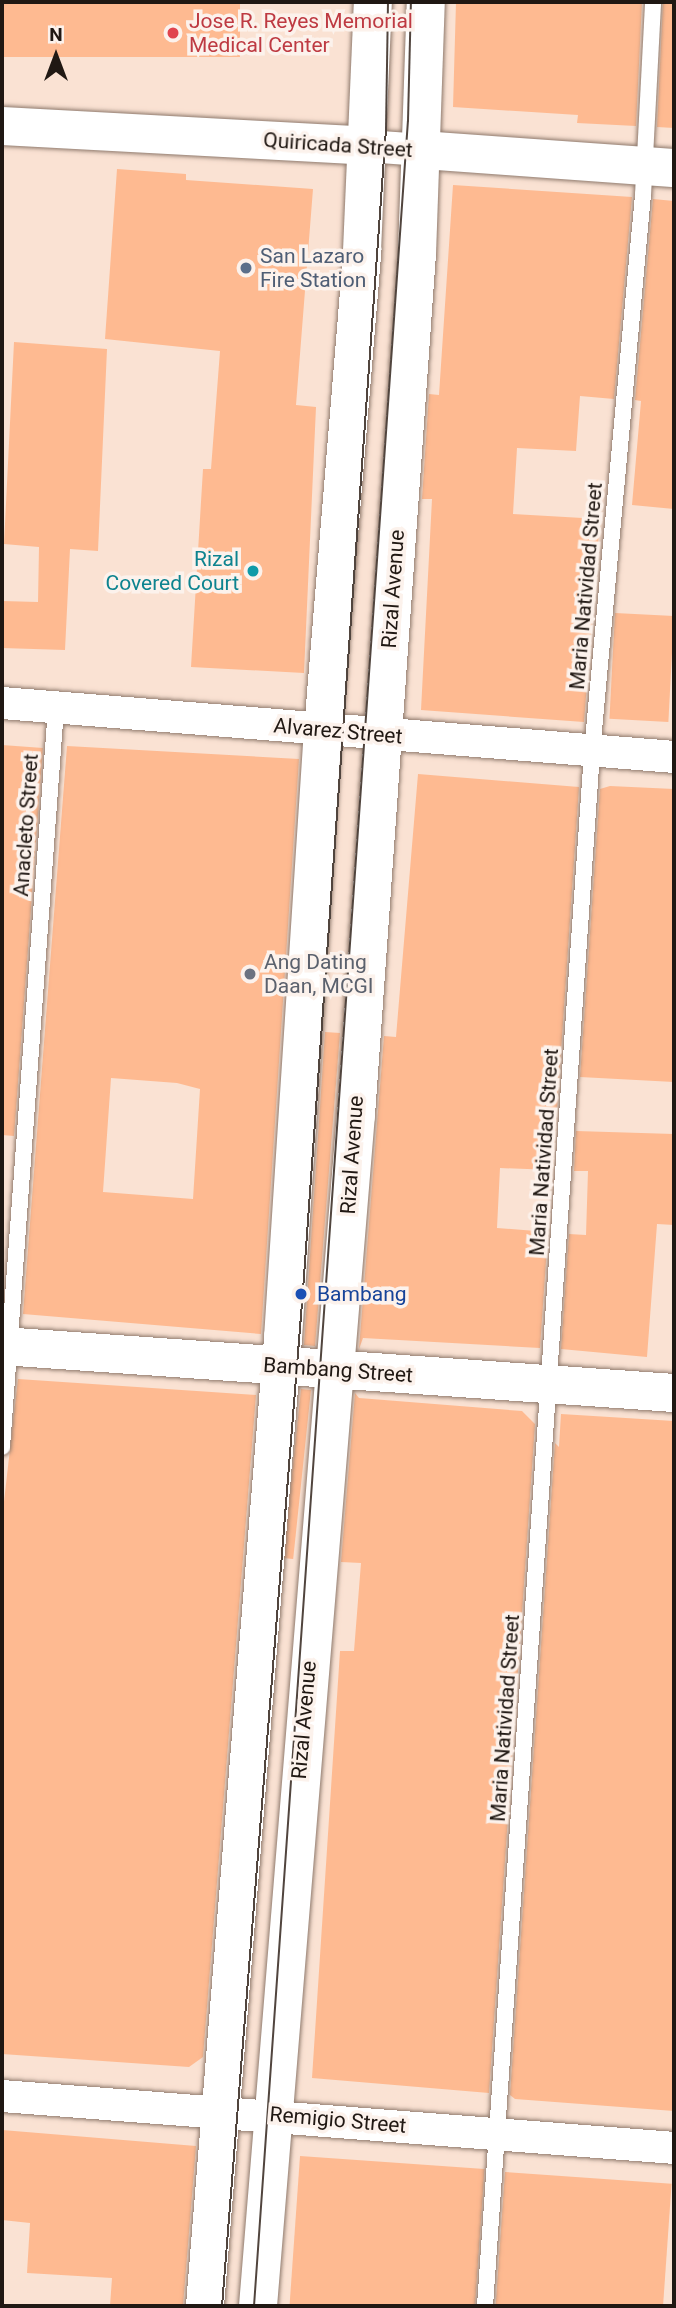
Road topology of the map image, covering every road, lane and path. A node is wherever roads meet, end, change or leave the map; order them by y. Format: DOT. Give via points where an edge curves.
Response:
graph roads {
  1 [pos="373,2"];
  2 [pos="426,2"];
  3 [pos="653,2"];
  4 [pos="2,126"];
  5 [pos="367,146"];
  6 [pos="422,150"];
  7 [pos="659,166"];
  8 [pos="362,251"];
  9 [pos="417,254"];
  10 [pos="2,703"];
  11 [pos="55,708"];
  12 [pos="323,730"];
  13 [pos="382,734"];
  14 [pos="593,752"];
  15 [pos="674,757"];
  16 [pos="6,1346"];
  17 [pos="281,1366"];
  18 [pos="334,1370"];
  19 [pos="548,1384"];
  20 [pos="674,1393"];
  21 [pos="2,1447"];
  22 [pos="2,2096"];
  23 [pos="218,2111"];
  24 [pos="272,2115"];
  25 [pos="497,2133"];
  26 [pos="674,2148"];
  27 [pos="205,2306"];
  28 [pos="258,2306"];
  29 [pos="485,2306"];
  1 -- 5 [label="main road"];
  2 -- 6 [label="main road, Rizal Avenue"];
  3 -- 7 [label="lane, Maria Natividad Street"];
  4 -- 5 [label="main road, Quiricada Street"];
  5 -- 6 [label="street, Quiricada Street"];
  5 -- 8 [label="main road"];
  6 -- 7 [label="main road, Quiricada Street"];
  6 -- 9 [label="main road, Rizal Avenue"];
  7 -- 14 [label="lane, Maria Natividad Street"];
  8 -- 9 [label="main road"];
  8 -- 12 [label="main road"];
  9 -- 13 [label="main road, Rizal Avenue"];
  10 -- 11 [label="street, Alvarez Street"];
  11 -- 12 [label="street, Alvarez Street"];
  11 -- 16 [label="lane, Anacleto Street"];
  12 -- 13 [label="street, Alvarez Street"];
  12 -- 17 [label="main road"];
  13 -- 14 [label="street, Alvarez Street"];
  13 -- 18 [label="main road, Rizal Avenue"];
  14 -- 15 [label="street, Alvarez Street"];
  14 -- 19 [label="lane, Maria Natividad Street"];
  16 -- 17 [label="main road, Bambang Street"];
  16 -- 21 [label="lane, Anacleto Street"];
  17 -- 18 [label="main road, Bambang Street"];
  17 -- 23 [label="main road"];
  18 -- 19 [label="main road, Bambang Street"];
  18 -- 24 [label="main road, Rizal Avenue"];
  19 -- 20 [label="main road, Bambang Street"];
  19 -- 25 [label="lane, Maria Natividad Street"];
  22 -- 23 [label="street, Remigio Street"];
  23 -- 24 [label="street, Remigio Street"];
  23 -- 27 [label="main road"];
  24 -- 25 [label="street, Remigio Street"];
  24 -- 28 [label="main road, Rizal Avenue"];
  25 -- 26 [label="street, Remigio Street"];
  25 -- 29 [label="lane, Maria Natividad Street"];
}
